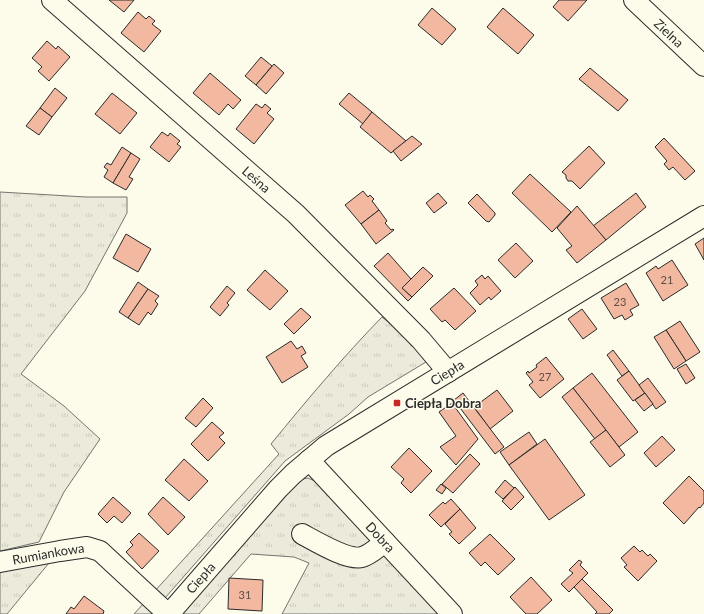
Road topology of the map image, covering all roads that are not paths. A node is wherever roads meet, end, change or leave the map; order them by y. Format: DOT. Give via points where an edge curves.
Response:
graph roads {
  1 [pos="52,0"];
  2 [pos="634,0"];
  3 [pos="704,66"];
  4 [pos="704,216"];
  5 [pos="448,372"];
  6 [pos="309,460"];
  7 [pos="302,534"];
  8 [pos="385,542"];
  9 [pos="0,562"];
  10 [pos="168,614"];
  11 [pos="452,614"];
  1 -- 5 [label="street, Leśna" via="296,214 421,340"];
  2 -- 3 [label="street, Zielna"];
  4 -- 5 [label="street, Ciepła"];
  5 -- 6 [label="street, Ciepła" via="338,438"];
  6 -- 8 [label="street, Dobra"];
  6 -- 10 [label="street, Ciepła" via="278,490"];
  7 -- 8 [label="street" via="356,558 365,556"];
  8 -- 11 [label="street, Dobra"];
  9 -- 10 [label="street, Rumiankowa" via="87,547 100,551"];
}
